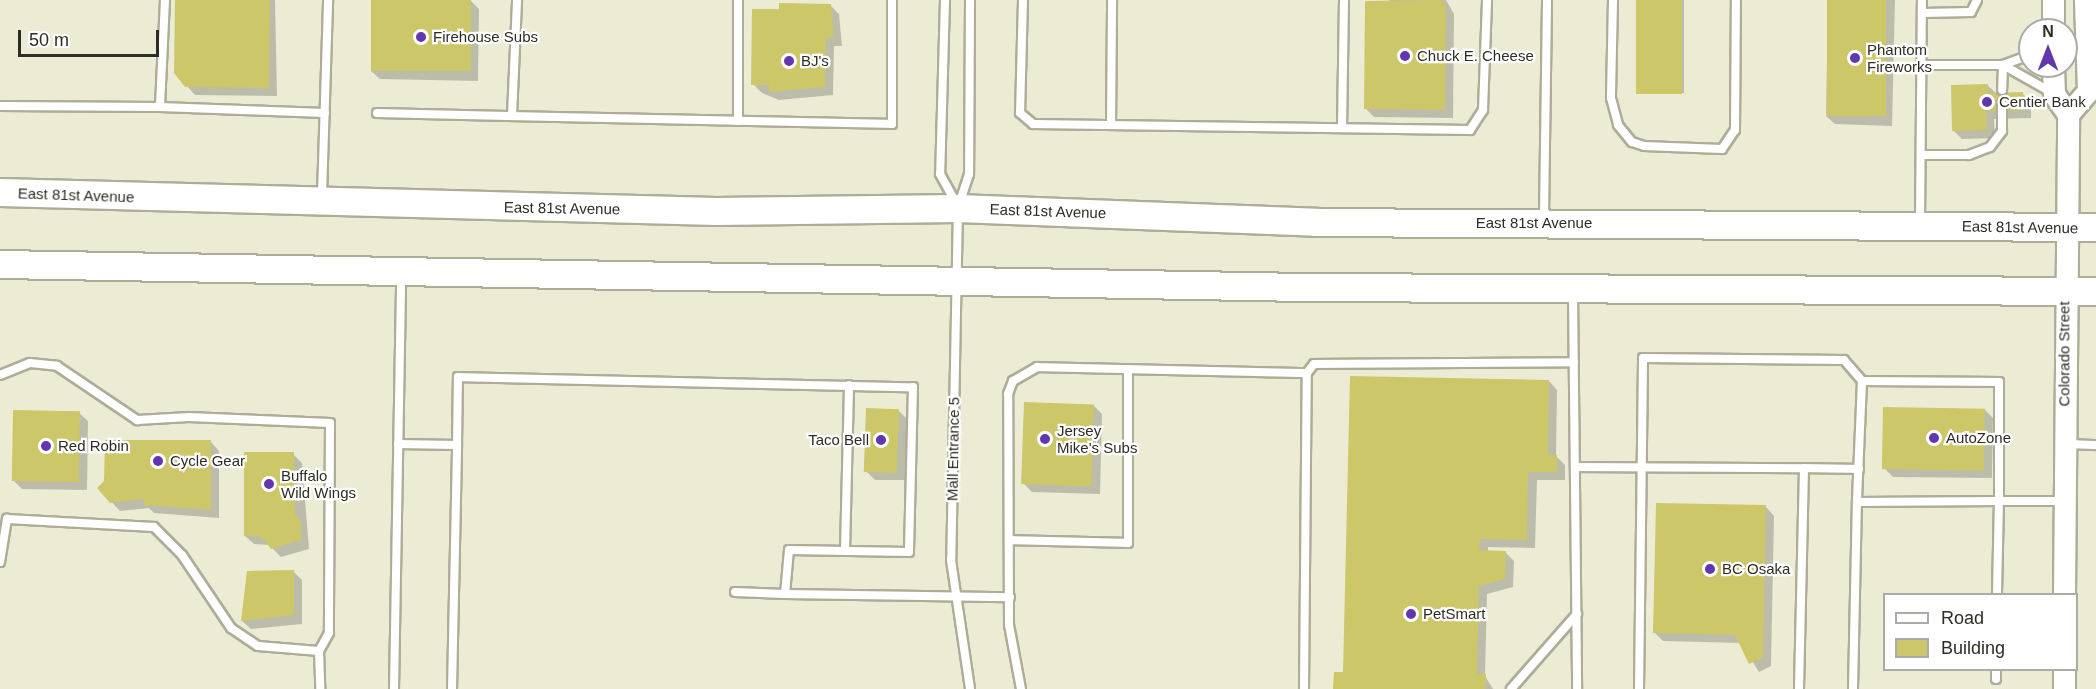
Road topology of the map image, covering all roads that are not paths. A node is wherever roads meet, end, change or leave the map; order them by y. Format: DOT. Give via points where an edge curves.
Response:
graph roads {
  1 [pos="165,0"];
  2 [pos="328,0"];
  3 [pos="516,0"];
  4 [pos="738,0"];
  5 [pos="892,0"];
  6 [pos="945,0"];
  7 [pos="970,0"];
  8 [pos="1023,0"];
  9 [pos="1112,0"];
  10 [pos="1344,0"];
  11 [pos="1486,0"];
  12 [pos="1547,0"];
  13 [pos="1613,0"];
  14 [pos="1736,0"];
  15 [pos="1922,0"];
  16 [pos="1977,0"];
  17 [pos="2053,0"];
  18 [pos="2085,0"];
  19 [pos="1922,14"];
  20 [pos="2053,18"];
  21 [pos="2091,37"];
  22 [pos="2018,59"];
  23 [pos="1922,64"];
  24 [pos="2003,65"];
  25 [pos="2054,78"];
  26 [pos="2001,90"];
  27 [pos="2054,94"];
  28 [pos="2002,104"];
  29 [pos="0,106"];
  30 [pos="160,106"];
  31 [pos="377,112"];
  32 [pos="325,113"];
  33 [pos="2068,114"];
  34 [pos="512,116"];
  35 [pos="738,121"];
  36 [pos="1111,125"];
  37 [pos="1342,128"];
  38 [pos="1921,156"];
  39 [pos="0,192"];
  40 [pos="322,203"];
  41 [pos="958,208"];
  42 [pos="1544,223"];
  43 [pos="1920,226"];
  44 [pos="2065,227"];
  45 [pos="2096,227"];
  46 [pos="0,264"];
  47 [pos="401,271"];
  48 [pos="957,280"];
  49 [pos="1573,288"];
  50 [pos="2064,291"];
  51 [pos="2096,291"];
  52 [pos="1574,362"];
  53 [pos="1128,369"];
  54 [pos="1307,373"];
  55 [pos="0,375"];
  56 [pos="1862,381"];
  57 [pos="849,385"];
  58 [pos="398,444"];
  59 [pos="2064,444"];
  60 [pos="2096,444"];
  61 [pos="457,445"];
  62 [pos="1576,467"];
  63 [pos="1642,467"];
  64 [pos="1804,468"];
  65 [pos="1859,469"];
  66 [pos="1999,501"];
  67 [pos="2064,501"];
  68 [pos="1857,502"];
  69 [pos="0,511"];
  70 [pos="7,519"];
  71 [pos="1009,540"];
  72 [pos="845,551"];
  73 [pos="0,562"];
  74 [pos="735,592"];
  75 [pos="1997,593"];
  76 [pos="2064,593"];
  77 [pos="785,594"];
  78 [pos="954,596"];
  79 [pos="1010,597"];
  80 [pos="1578,614"];
  81 [pos="319,651"];
  82 [pos="1996,671"];
  83 [pos="2064,671"];
  84 [pos="1996,679"];
  85 [pos="320,689"];
  86 [pos="394,689"];
  87 [pos="452,689"];
  88 [pos="970,689"];
  89 [pos="1022,689"];
  90 [pos="1304,689"];
  91 [pos="1511,689"];
  92 [pos="1577,689"];
  93 [pos="1639,689"];
  94 [pos="1799,689"];
  95 [pos="1853,689"];
  96 [pos="2064,689"];
  1 -- 30 [label="lane"];
  2 -- 32 [label="lane"];
  3 -- 34 [label="lane"];
  4 -- 35 [label="lane"];
  5 -- 35 [label="lane" via="892,124"];
  6 -- 41 [label="lane, Mall Entrance 5" via="940,174"];
  7 -- 41 [label="lane, Mall Entrance 5" via="969,174"];
  8 -- 36 [label="lane" via="1020,104 1026,121"];
  9 -- 36 [label="lane"];
  10 -- 37 [label="lane"];
  11 -- 37 [label="lane" via="1483,110 1476,127"];
  12 -- 42 [label="lane"];
  13 -- 14 [label="lane" via="1611,98 1618,125 1632,142 1644,146 1722,149 1735,130"];
  15 -- 19 [label="lane"];
  16 -- 19 [label="lane" via="1971,12"];
  17 -- 20 [label="street"];
  18 -- 21 [label="street"];
  19 -- 23 [label="lane"];
  21 -- 33 [label="street" via="2088,91"];
  22 -- 24 [label="lane"];
  23 -- 24 [label="lane"];
  23 -- 38 [label="lane"];
  24 -- 26 [label="lane"];
  24 -- 27 [label="lane"];
  25 -- 27 [label="street"];
  27 -- 33 [label="street"];
  28 -- 38 [label="lane" via="2001,131 1990,147 1969,154"];
  29 -- 30 [label="lane"];
  30 -- 32 [label="lane"];
  31 -- 34 [label="lane"];
  32 -- 40 [label="lane"];
  33 -- 44 [label="street, Colorado Street"];
  34 -- 35 [label="lane"];
  36 -- 37 [label="lane"];
  38 -- 43 [label="lane"];
  39 -- 40 [label="highway, East 81st Avenue"];
  40 -- 41 [label="highway, East 81st Avenue" via="716,211"];
  41 -- 42 [label="highway, East 81st Avenue" via="1315,222"];
  41 -- 48 [label="lane, Mall Entrance 5"];
  42 -- 43 [label="highway, East 81st Avenue"];
  43 -- 44 [label="highway, East 81st Avenue"];
  44 -- 45 [label="highway, East 81st Avenue"];
  44 -- 50 [label="street, Colorado Street"];
  46 -- 47 [label="highway"];
  47 -- 48 [label="highway"];
  47 -- 58 [label="lane"];
  48 -- 49 [label="highway"];
  48 -- 78 [label="lane, Mall Entrance 5"];
  49 -- 50 [label="highway"];
  49 -- 52 [label="lane"];
  50 -- 51 [label="highway"];
  50 -- 59 [label="street, Colorado Street"];
  52 -- 54 [label="lane" via="1325,360"];
  52 -- 62 [label="lane"];
  53 -- 54 [label="lane"];
  53 -- 71 [label="lane" via="1037,367 1013,381 1008,394"];
  53 -- 71 [label="lane" via="1128,543"];
  54 -- 90 [label="lane"];
  55 -- 81 [label="lane" via="30,363 57,366 137,420 189,417 330,423 329,633"];
  56 -- 63 [label="lane" via="1844,360 1643,358"];
  56 -- 65 [label="lane"];
  56 -- 66 [label="lane" via="1999,382"];
  57 -- 61 [label="lane" via="458,376"];
  57 -- 72 [label="lane"];
  57 -- 72 [label="lane" via="913,387 909,552"];
  58 -- 61 [label="lane"];
  58 -- 86 [label="lane"];
  59 -- 60 [label="lane"];
  59 -- 67 [label="street, Colorado Street"];
  61 -- 87 [label="lane"];
  62 -- 63 [label="lane"];
  62 -- 80 [label="lane"];
  63 -- 64 [label="lane"];
  63 -- 93 [label="lane"];
  64 -- 65 [label="lane"];
  64 -- 94 [label="lane"];
  65 -- 68 [label="lane"];
  66 -- 67 [label="lane"];
  66 -- 68 [label="lane"];
  66 -- 75 [label="lane"];
  67 -- 76 [label="street, Colorado Street"];
  68 -- 95 [label="lane"];
  69 -- 70 [label="lane"];
  70 -- 73 [label="lane"];
  70 -- 81 [label="lane" via="154,527 182,555 231,628 258,646"];
  71 -- 79 [label="lane"];
  72 -- 77 [label="lane" via="789,550"];
  74 -- 77 [label="lane"];
  77 -- 78 [label="lane"];
  78 -- 79 [label="lane"];
  78 -- 88 [label="lane, Mall Entrance 5"];
  79 -- 89 [label="lane"];
  80 -- 91 [label="lane"];
  80 -- 92 [label="lane"];
  81 -- 85 [label="lane"];
  82 -- 84 [label="lane"];
  83 -- 96 [label="street"];
}
